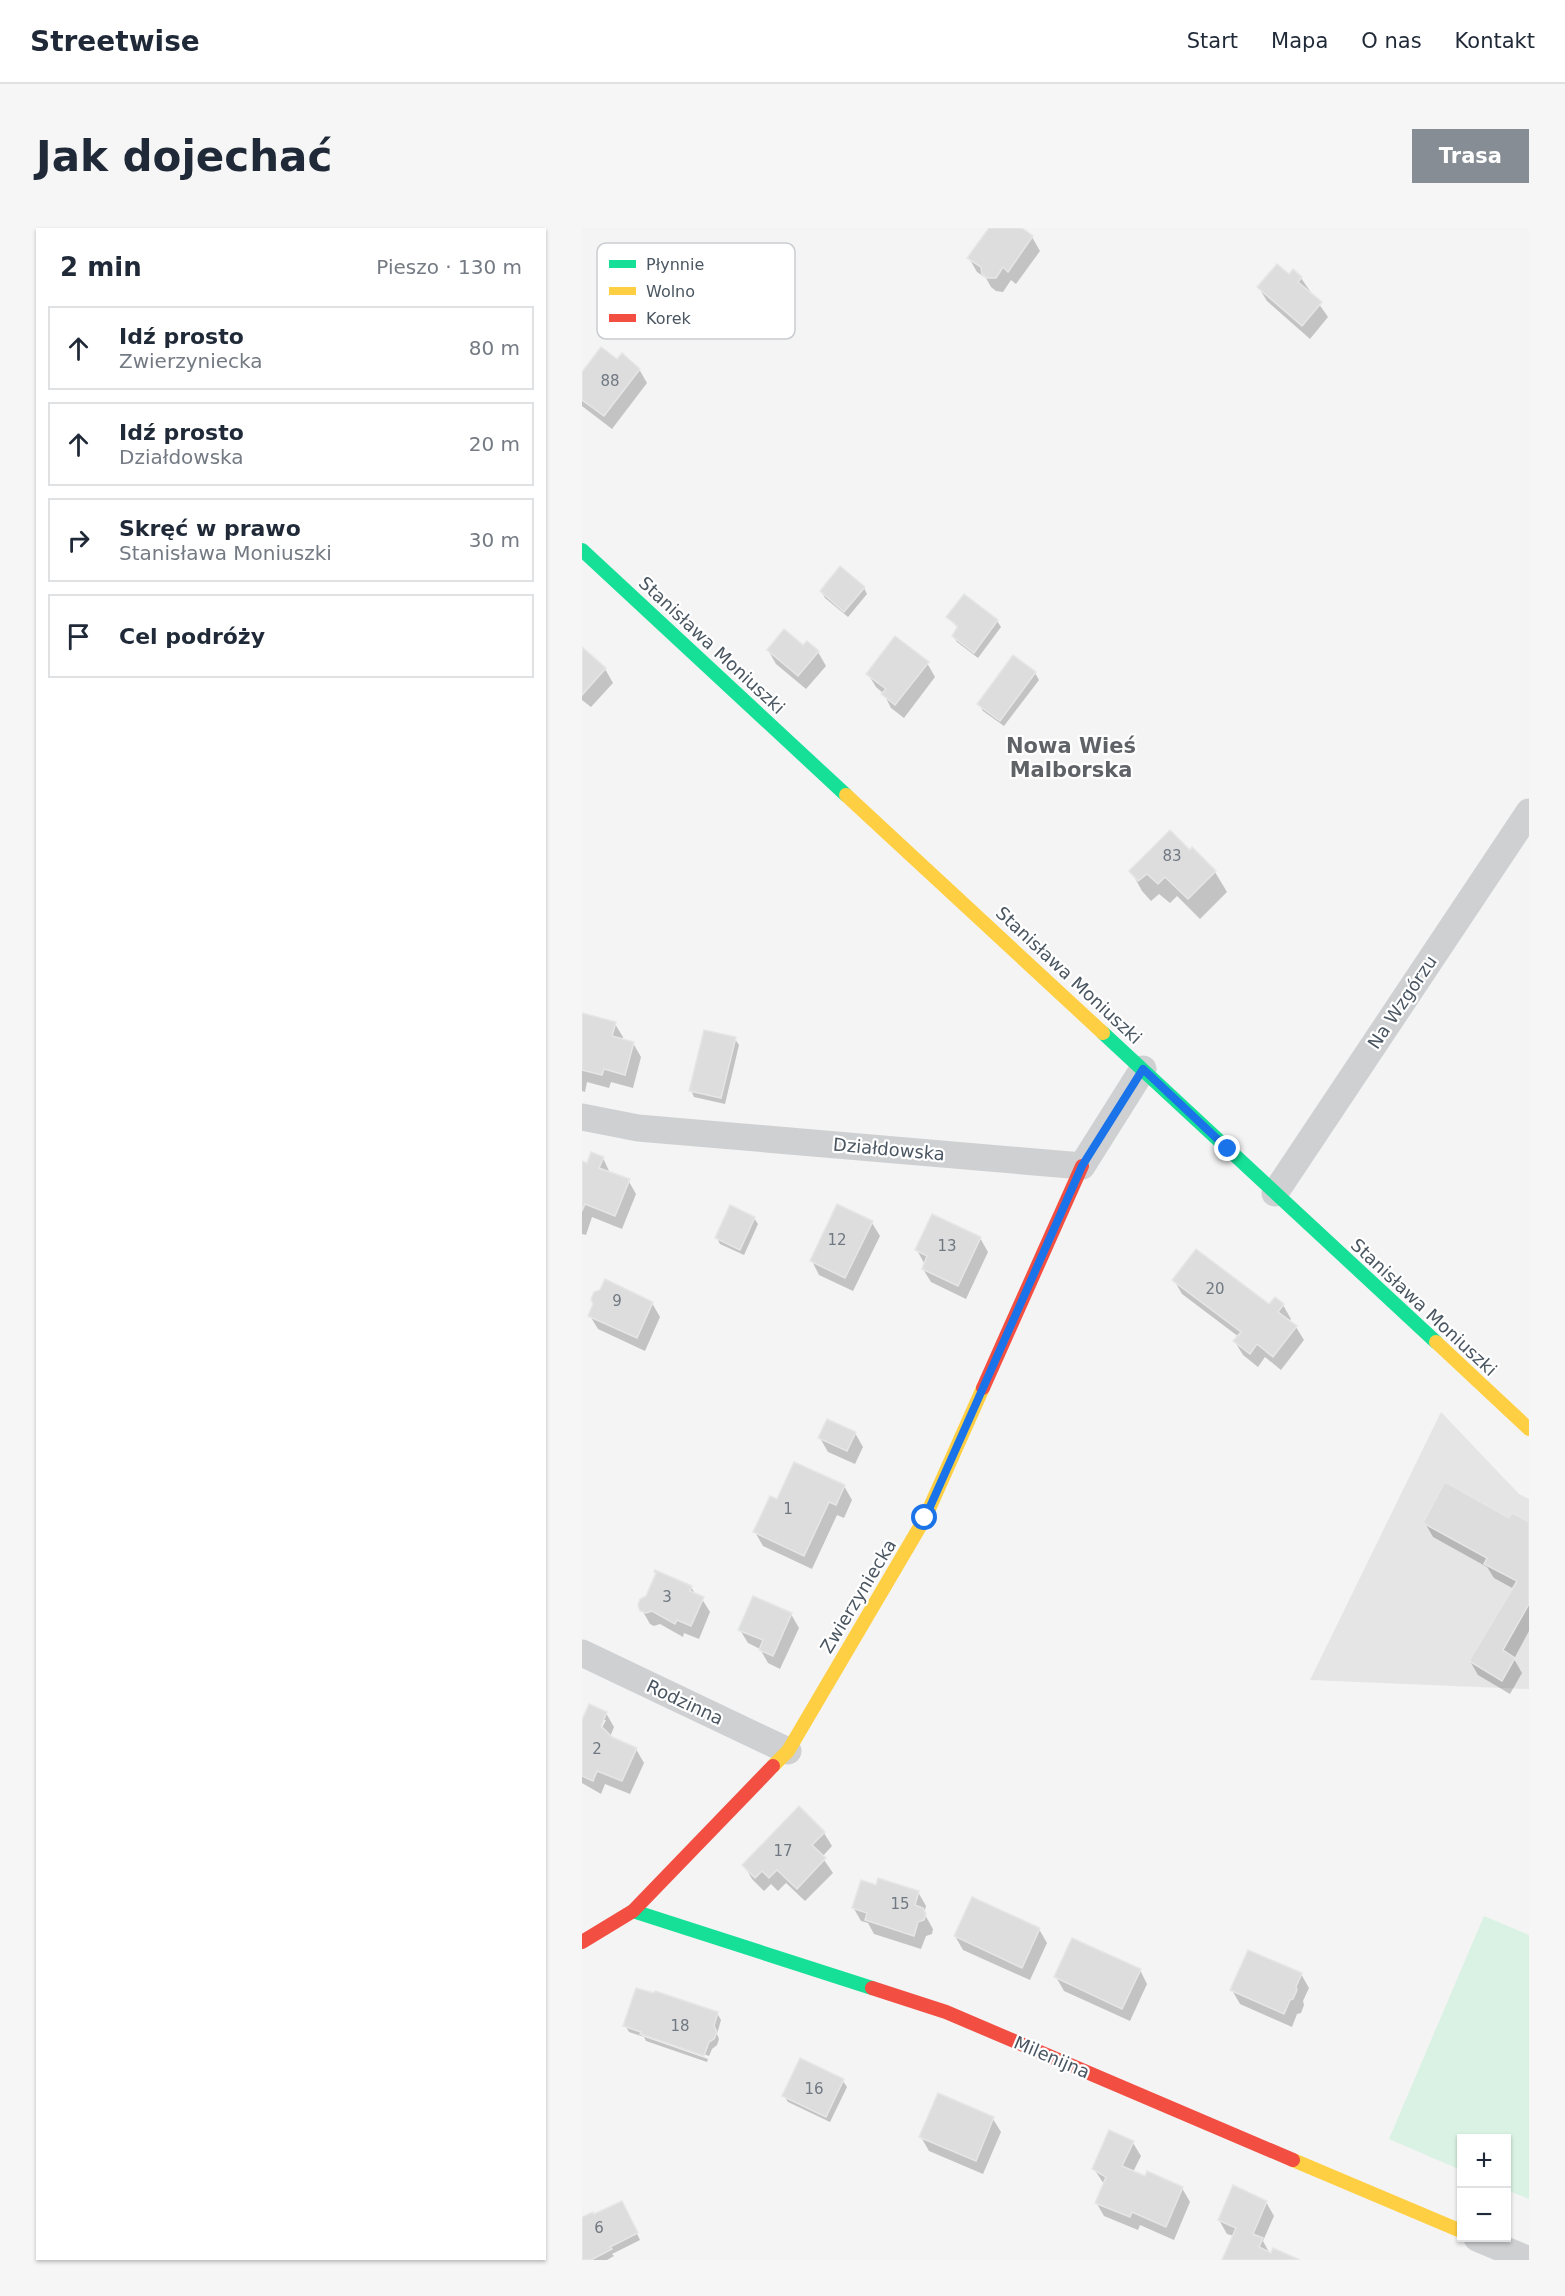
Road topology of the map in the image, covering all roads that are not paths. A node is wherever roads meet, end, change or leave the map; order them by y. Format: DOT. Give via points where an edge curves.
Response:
graph roads {
  1 [pos="582,550"];
  2 [pos="1529,812"];
  3 [pos="1143,1069"];
  4 [pos="582,1117"];
  5 [pos="1082,1166"];
  6 [pos="1275,1193"];
  7 [pos="1529,1429"];
  8 [pos="582,1653"];
  9 [pos="788,1751"];
  10 [pos="633,1911"];
  11 [pos="582,1942"];
  12 [pos="1457,2229"];
  13 [pos="1486,2242"];
  14 [pos="1529,2260"];
  1 -- 3 [label="street, Stanisława Moniuszki"];
  2 -- 6 [label="street, Na Wzgórzu"];
  3 -- 5 [label="street"];
  3 -- 6 [label="street, Stanisława Moniuszki"];
  4 -- 5 [label="street, Działdowska" via="638,1128"];
  5 -- 9 [label="street, Zwierzyniecka" via="925,1518"];
  6 -- 7 [label="street, Stanisława Moniuszki"];
  8 -- 9 [label="street, Rodzinna"];
  9 -- 10 [label="street, Zwierzyniecka"];
  10 -- 11 [label="street, Zwierzyniecka"];
  10 -- 12 [label="street, Milenijna" via="946,2012"];
  13 -- 14 [label="street"];
}
